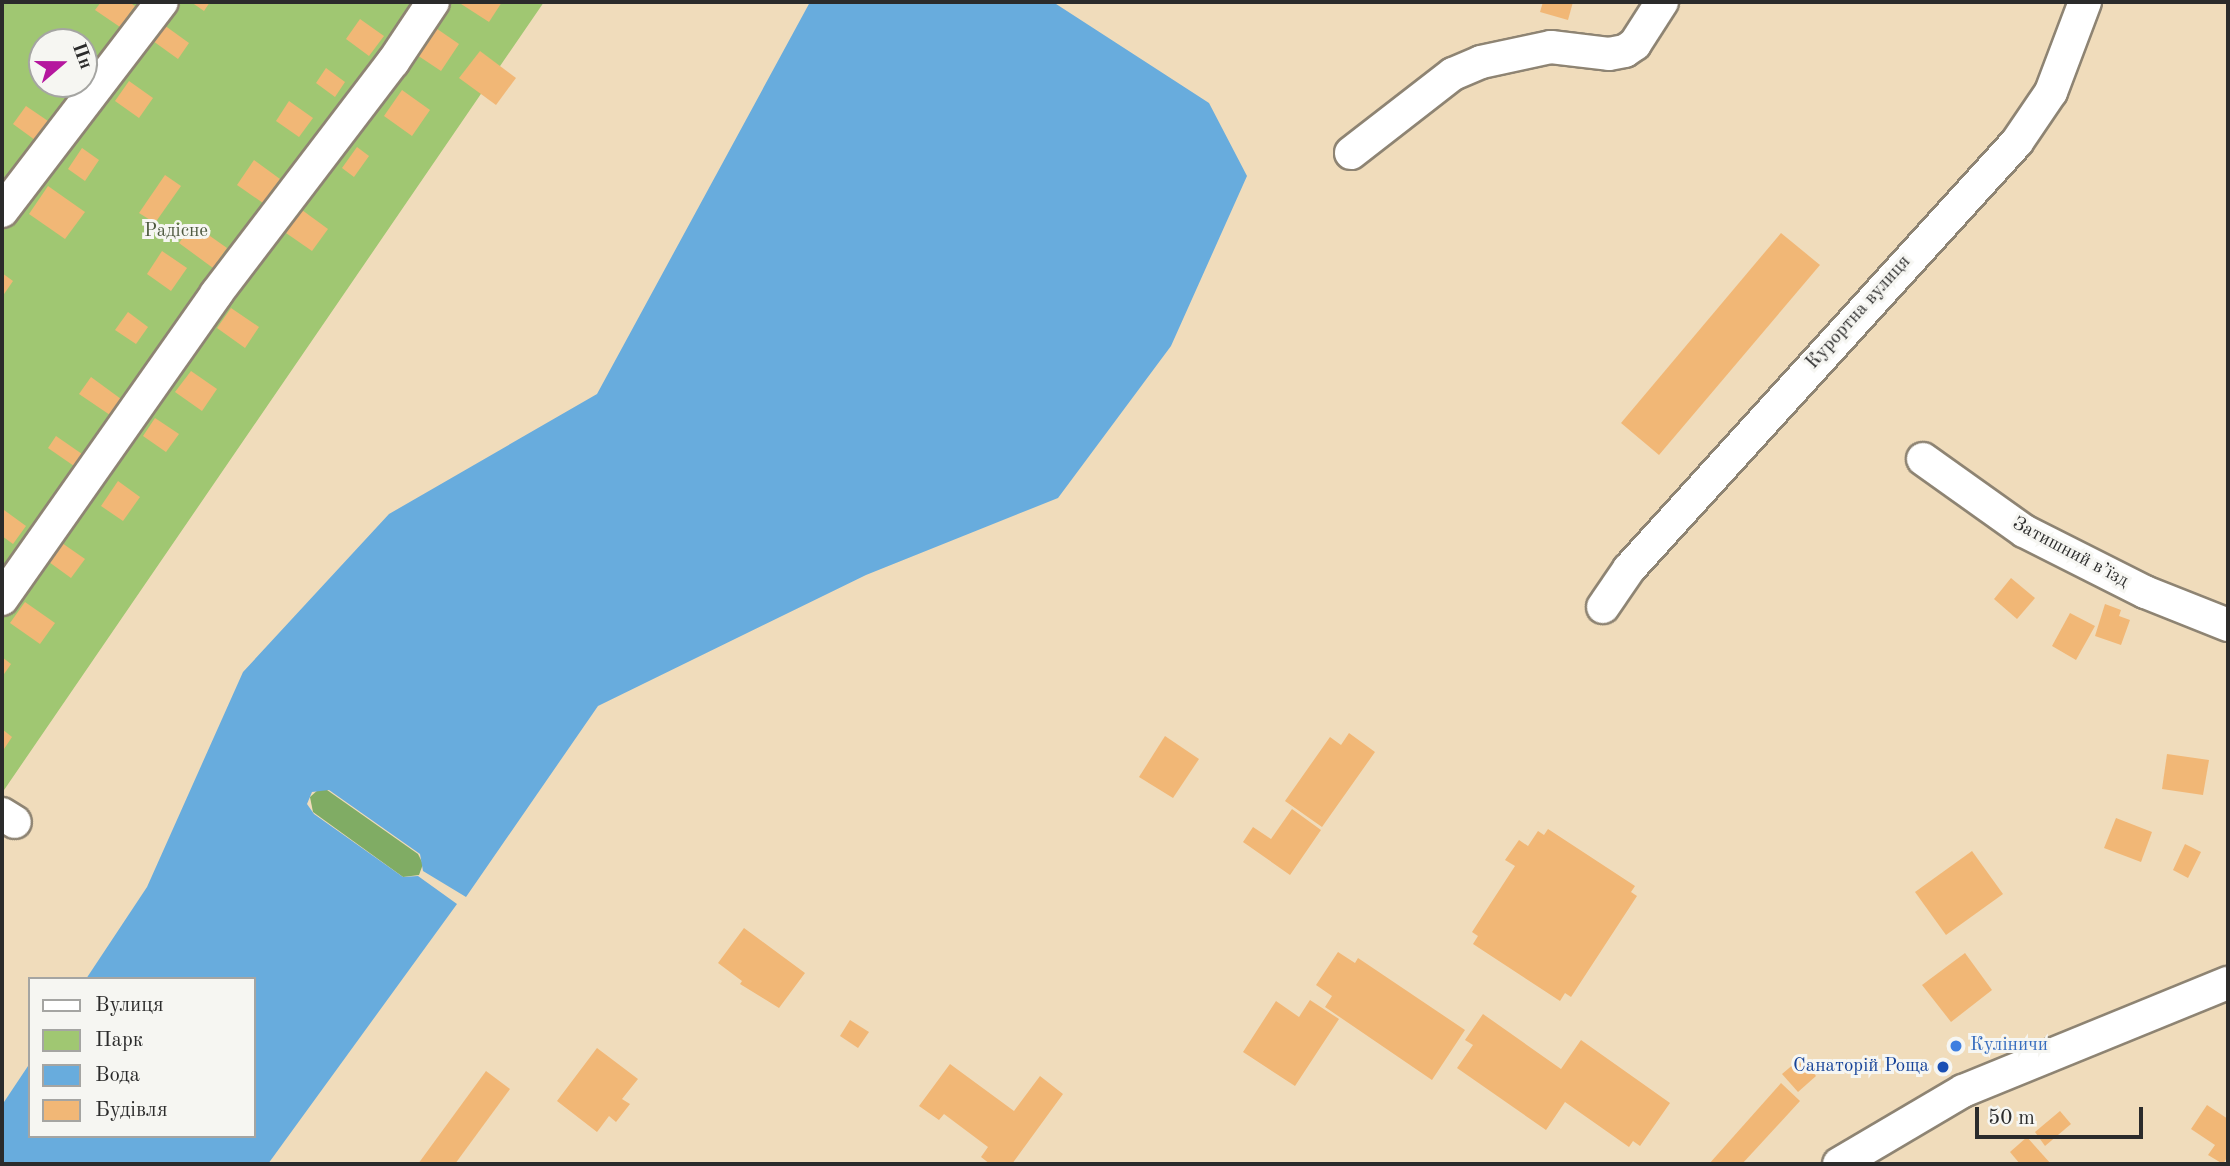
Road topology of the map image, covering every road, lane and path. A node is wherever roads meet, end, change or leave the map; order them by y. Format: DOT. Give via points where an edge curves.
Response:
graph roads {
  1 [pos="162,2"];
  2 [pos="433,2"];
  3 [pos="1662,2"];
  4 [pos="2085,2"];
  5 [pos="1350,153"];
  6 [pos="2,211"];
  7 [pos="1923,459"];
  8 [pos="2,599"];
  9 [pos="1603,607"];
  10 [pos="2228,625"];
  11 [pos="2228,983"];
  12 [pos="1839,1164"];
  1 -- 6 [label="street"];
  2 -- 8 [label="street" via="393,62 216,294"];
  3 -- 5 [label="street" via="1635,44 1625,51 1609,54 1551,47 1480,62 1453,74"];
  4 -- 9 [label="street, Курортна вулиця" via="2051,92 2017,142 1629,569"];
  7 -- 10 [label="street, Затишний в’їзд" via="2024,531 2145,592"];
  11 -- 12 [label="street" via="1963,1091"];
}
